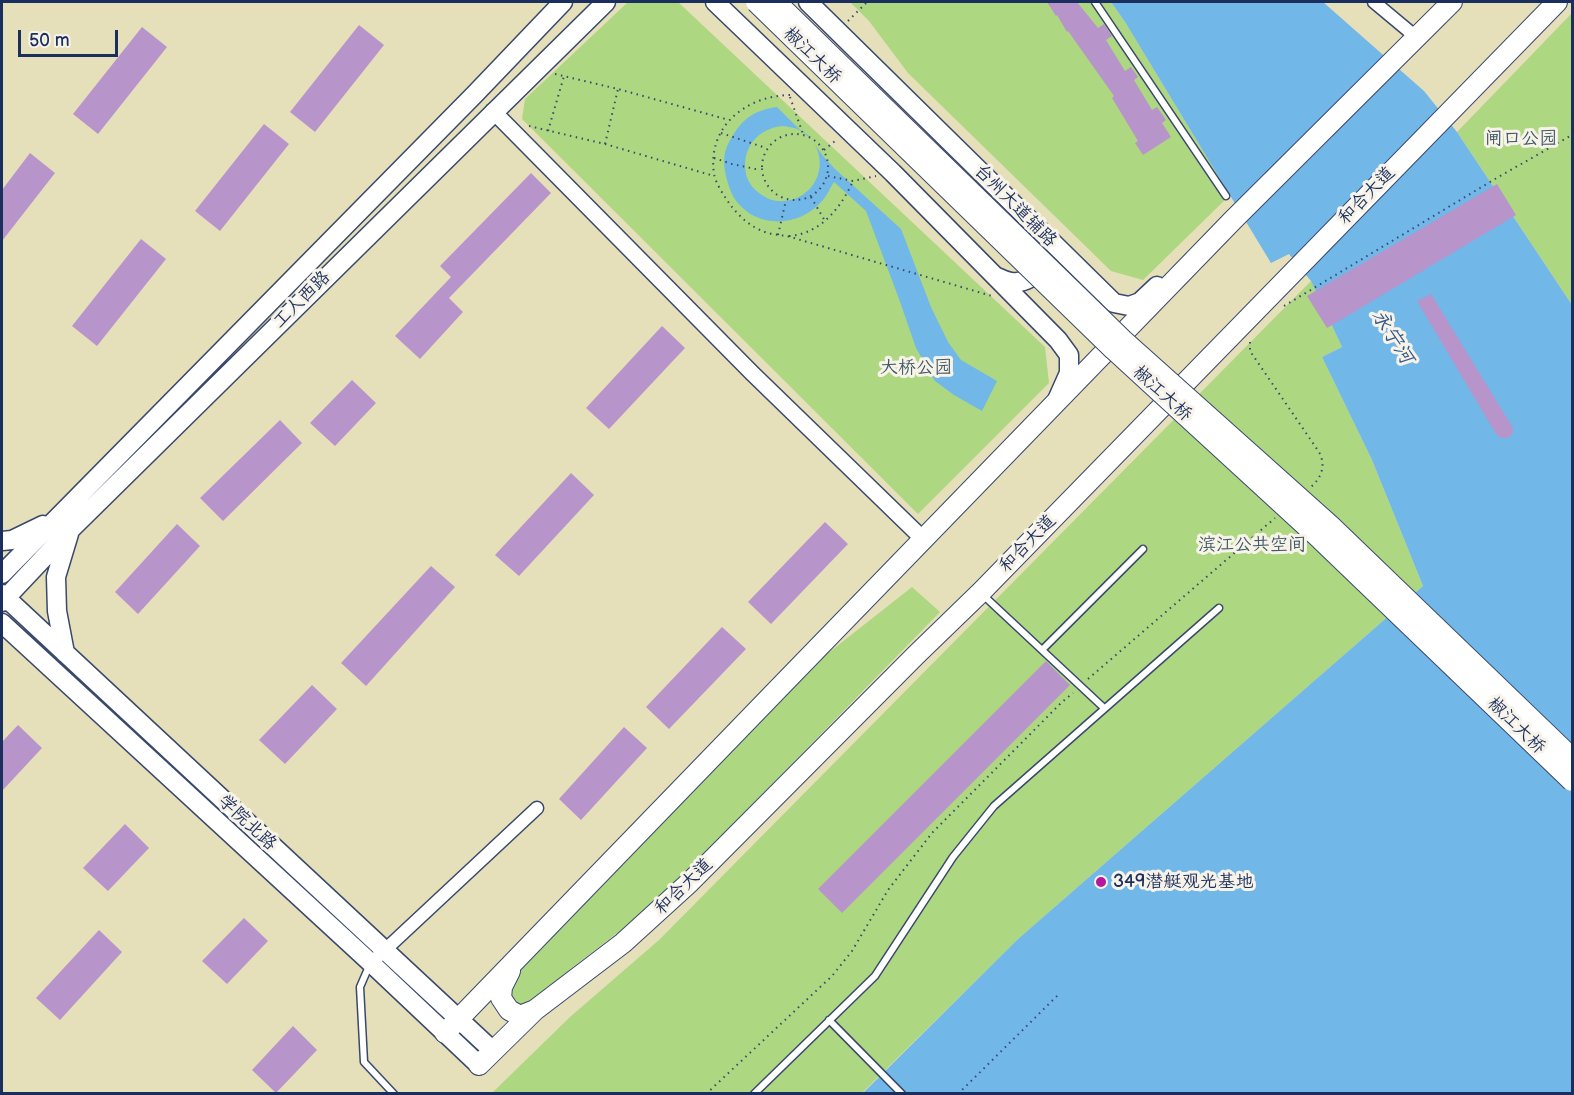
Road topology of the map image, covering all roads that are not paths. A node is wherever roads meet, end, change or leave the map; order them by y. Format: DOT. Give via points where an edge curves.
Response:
graph roads {
  1 [pos="563,2"];
  2 [pos="606,2"];
  3 [pos="715,2"];
  4 [pos="756,2"];
  5 [pos="776,2"];
  6 [pos="808,2"];
  7 [pos="1095,2"];
  8 [pos="1374,2"];
  9 [pos="1452,2"];
  10 [pos="1557,2"];
  11 [pos="727,9"];
  12 [pos="590,10"];
  13 [pos="1416,37"];
  14 [pos="498,116"];
  15 [pos="1226,196"];
  16 [pos="1227,227"];
  17 [pos="1042,233"];
  18 [pos="995,276"];
  19 [pos="1056,404"];
  20 [pos="55,519"];
  21 [pos="69,531"];
  22 [pos="923,539"];
  23 [pos="2,541"];
  24 [pos="1143,549"];
  25 [pos="2,574"];
  26 [pos="981,592"];
  27 [pos="3,598"];
  28 [pos="1219,608"];
  29 [pos="2,623"];
  30 [pos="1042,650"];
  31 [pos="65,653"];
  32 [pos="1104,708"];
  33 [pos="1572,758"];
  34 [pos="1572,781"];
  35 [pos="537,808"];
  36 [pos="378,956"];
  37 [pos="515,960"];
  38 [pos="535,1010"];
  39 [pos="829,1020"];
  40 [pos="452,1026"];
  41 [pos="493,1051"];
  42 [pos="479,1065"];
  43 [pos="394,1094"];
  44 [pos="754,1094"];
  45 [pos="902,1094"];
  1 -- 20 [label="main road, 工人西路"];
  2 -- 12 [label="main road, 工人西路"];
  3 -- 11 [label="main road"];
  4 -- 34 [label="main road, 椒江大桥, bridge" via="1114,350 1320,539"];
  5 -- 33 [label="main road, 椒江大桥, bridge" via="1123,340 1330,526"];
  6 -- 17 [label="main road, 台州大道辅路"];
  7 -- 15 [label="lane"];
  8 -- 13 [label="street"];
  9 -- 13 [label="main road"];
  10 -- 26 [label="main road, 和合大道"];
  11 -- 18 [label="main road"];
  12 -- 14 [label="main road, 工人西路"];
  13 -- 16 [label="main road"];
  14 -- 21 [label="main road, 工人西路"];
  14 -- 22 [label="street"];
  16 -- 17 [label="main road, 台州大道辅路" via="1186,257 1140,302 1129,306 1114,303"];
  16 -- 19 [label="main road"];
  17 -- 18 [label="main road" via="1050,249 1040,272 1012,283"];
  18 -- 19 [label="main road" via="1069,355 1069,373"];
  19 -- 22 [label="main road"];
  20 -- 23 [label="main road"];
  20 -- 25 [label="main road, 工人西路"];
  21 -- 27 [label="main road, 工人西路"];
  21 -- 31 [label="main road" via="56,577 57,611"];
  22 -- 37 [label="main road"];
  24 -- 30 [label="lane"];
  26 -- 30 [label="lane"];
  26 -- 38 [label="main road, 和合大道" via="690,882 623,943"];
  27 -- 31 [label="main road, 学院北路"];
  28 -- 32 [label="lane"];
  29 -- 36 [label="main road, 学院北路"];
  30 -- 32 [label="lane"];
  31 -- 36 [label="main road, 学院北路"];
  32 -- 39 [label="lane" via="994,806 953,857 875,976"];
  35 -- 36 [label="street"];
  36 -- 40 [label="main road, 学院北路"];
  36 -- 43 [label="lane" via="360,987 364,1062"];
  37 -- 38 [label="main road" via="501,998 509,1010 520,1016"];
  37 -- 40 [label="main road"];
  38 -- 41 [label="main road, 和合大道"];
  39 -- 44 [label="lane"];
  39 -- 45 [label="lane"];
  40 -- 41 [label="main road, 学院北路"];
  40 -- 42 [label="main road, 学院北路"];
  41 -- 42 [label="main road, 和合大道"];
}
